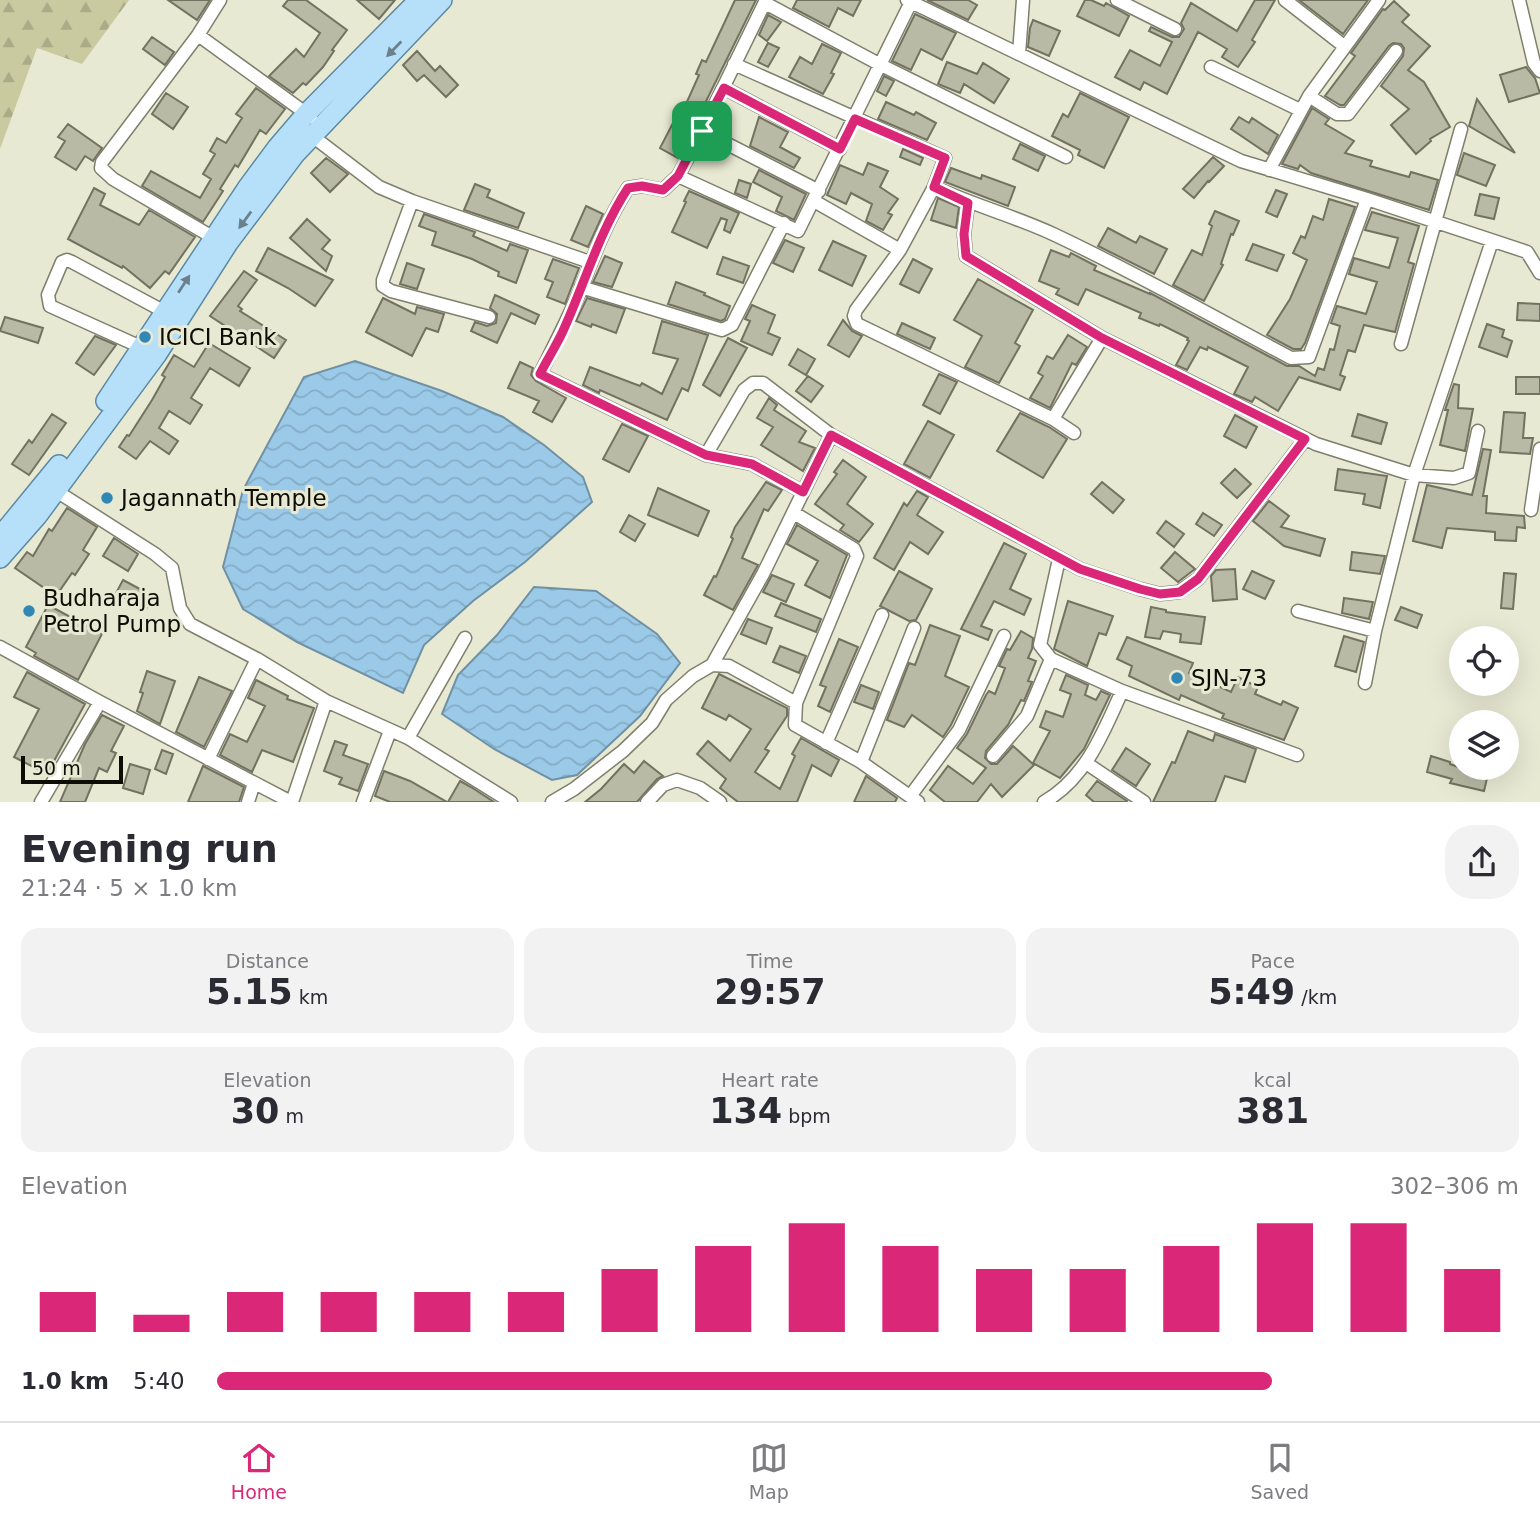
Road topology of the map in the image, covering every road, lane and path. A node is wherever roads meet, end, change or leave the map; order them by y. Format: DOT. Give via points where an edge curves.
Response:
graph roads {
  1 [pos="220,0"];
  2 [pos="419,0"];
  3 [pos="442,0"];
  4 [pos="1023,0"];
  5 [pos="1117,0"];
  6 [pos="1285,0"];
  7 [pos="1379,0"];
  8 [pos="1519,0"];
  9 [pos="765,1"];
  10 [pos="910,1"];
  11 [pos="1175,29"];
  12 [pos="198,35"];
  13 [pos="1344,46"];
  14 [pos="1396,51"];
  15 [pos="1019,54"];
  16 [pos="734,64"];
  17 [pos="880,64"];
  18 [pos="1211,67"];
  19 [pos="1540,71"];
  20 [pos="724,88"];
  21 [pos="1309,96"];
  22 [pos="1300,110"];
  23 [pos="855,119"];
  24 [pos="309,124"];
  25 [pos="1461,129"];
  26 [pos="702,131"];
  27 [pos="840,149"];
  28 [pos="1066,157"];
  29 [pos="1269,170"];
  30 [pos="678,176"];
  31 [pos="934,187"];
  32 [pos="817,196"];
  33 [pos="1367,199"];
  34 [pos="412,201"];
  35 [pos="968,203"];
  36 [pos="1435,222"];
  37 [pos="784,223"];
  38 [pos="214,238"];
  39 [pos="1492,241"];
  40 [pos="900,250"];
  41 [pos="590,262"];
  42 [pos="1540,274"];
  43 [pos="581,286"];
  44 [pos="165,312"];
  45 [pos="489,317"];
  46 [pos="1102,338"];
  47 [pos="1401,344"];
  48 [pos="143,348"];
  49 [pos="1054,419"];
  50 [pos="1478,431"];
  51 [pos="1074,433"];
  52 [pos="831,435"];
  53 [pos="1305,439"];
  54 [pos="1540,449"];
  55 [pos="706,455"];
  56 [pos="1414,475"];
  57 [pos="1537,483"];
  58 [pos="51,487"];
  59 [pos="803,492"];
  60 [pos="1531,510"];
  61 [pos="794,513"];
  62 [pos="0,537"];
  63 [pos="0,558"];
  64 [pos="1059,559"];
  65 [pos="1298,611"];
  66 [pos="882,615"];
  67 [pos="914,628"];
  68 [pos="1375,631"];
  69 [pos="1004,636"];
  70 [pos="465,638"];
  71 [pos="0,647"];
  72 [pos="257,659"];
  73 [pos="1051,659"];
  74 [pos="712,665"];
  75 [pos="1365,683"];
  76 [pos="1122,691"];
  77 [pos="326,701"];
  78 [pos="100,702"];
  79 [pos="796,703"];
  80 [pos="390,731"];
  81 [pos="408,738"];
  82 [pos="826,743"];
  83 [pos="1297,755"];
  84 [pos="993,756"];
  85 [pos="208,759"];
  86 [pos="861,762"];
  87 [pos="1086,764"];
  88 [pos="254,783"];
  89 [pos="914,798"];
  90 [pos="503,800"];
  91 [pos="554,801"];
  92 [pos="41,802"];
  93 [pos="248,802"];
  94 [pos="292,802"];
  95 [pos="363,802"];
  96 [pos="647,802"];
  97 [pos="720,802"];
  98 [pos="1044,802"];
  99 [pos="1144,802"];
  1 -- 12 [label="street"];
  2 -- 24 [label="main road"];
  3 -- 24 [label="main road, one-way"];
  4 -- 15 [label="street"];
  5 -- 11 [label="street"];
  6 -- 13 [label="street"];
  7 -- 13 [label="street"];
  8 -- 19 [label="street"];
  9 -- 16 [label="street"];
  9 -- 17 [label="street"];
  10 -- 15 [label="street"];
  10 -- 17 [label="street"];
  12 -- 24 [label="street"];
  12 -- 38 [label="street" via="101,168"];
  13 -- 21 [label="street"];
  14 -- 21 [label="street" via="1348,114 1337,114"];
  15 -- 29 [label="street" via="1241,161"];
  16 -- 20 [label="street"];
  16 -- 23 [label="street"];
  17 -- 23 [label="street"];
  17 -- 28 [label="street"];
  18 -- 22 [label="street"];
  20 -- 26 [label="street"];
  20 -- 27 [label="street"];
  21 -- 22 [label="street"];
  22 -- 29 [label="street"];
  23 -- 27 [label="street"];
  23 -- 31 [label="street" via="945,158"];
  24 -- 34 [label="street" via="379,187"];
  24 -- 38 [label="main road" via="248,187"];
  24 -- 58 [label="main road, one-way" via="157,354"];
  25 -- 36 [label="street"];
  26 -- 30 [label="street"];
  26 -- 32 [label="street"];
  27 -- 32 [label="street"];
  29 -- 33 [label="street"];
  30 -- 37 [label="street"];
  30 -- 41 [label="street" via="663,190 628,188"];
  31 -- 35 [label="street"];
  31 -- 40 [label="street"];
  32 -- 37 [label="street" via="798,231"];
  32 -- 40 [label="street"];
  33 -- 35 [label="street" via="1309,357 1299,358 1291,358 1050,233"];
  33 -- 36 [label="street"];
  34 -- 41 [label="street"];
  34 -- 45 [label="street" via="383,286"];
  35 -- 46 [label="street" via="966,256"];
  36 -- 39 [label="street"];
  36 -- 47 [label="street"];
  37 -- 43 [label="street" via="732,325 722,330"];
  44 -- 38 [label="main road, one-way"];
  39 -- 42 [label="street" via="1527,252"];
  39 -- 56 [label="street"];
  40 -- 49 [label="street" via="856,310 857,324"];
  41 -- 43 [label="street"];
  43 -- 55 [label="street" via="540,374"];
  44 -- 48 [label="main road"];
  44 -- 48 [label="street" via="72,262 62,262 48,295 50,306"];
  46 -- 49 [label="street"];
  46 -- 53 [label="street"];
  48 -- 58 [label="main road"];
  49 -- 51 [label="street"];
  50 -- 56 [label="street" via="1469,473 1454,478"];
  52 -- 55 [label="street" via="763,383 753,383 744,390"];
  52 -- 59 [label="street"];
  52 -- 64 [label="street"];
  53 -- 56 [label="street"];
  53 -- 64 [label="street" via="1198,579 1180,592 1140,589"];
  54 -- 57 [label="street"];
  55 -- 59 [label="street" via="752,464"];
  56 -- 68 [label="street"];
  57 -- 60 [label="street"];
  58 -- 62 [label="main road"];
  58 -- 63 [label="main road"];
  58 -- 72 [label="street" via="172,568 180,608 190,624"];
  59 -- 61 [label="street"];
  61 -- 74 [label="street"];
  61 -- 79 [label="street" via="854,549 857,556"];
  64 -- 73 [label="street" via="1040,645"];
  65 -- 68 [label="street"];
  66 -- 82 [label="street"];
  67 -- 86 [label="street"];
  68 -- 75 [label="street"];
  69 -- 89 [label="street" via="959,730"];
  70 -- 81 [label="street"];
  71 -- 78 [label="street"];
  72 -- 77 [label="street"];
  72 -- 85 [label="street"];
  73 -- 76 [label="street"];
  73 -- 84 [label="street" via="1027,716"];
  74 -- 79 [label="street" via="729,666"];
  74 -- 91 [label="street" via="666,700 652,723 623,751"];
  76 -- 83 [label="street"];
  76 -- 87 [label="street"];
  77 -- 80 [label="street"];
  77 -- 94 [label="street"];
  78 -- 85 [label="street"];
  78 -- 92 [label="street"];
  79 -- 82 [label="street" via="795,725"];
  80 -- 81 [label="street"];
  80 -- 95 [label="street"];
  81 -- 90 [label="street"];
  82 -- 86 [label="street"];
  85 -- 88 [label="street"];
  86 -- 89 [label="street"];
  87 -- 98 [label="street"];
  87 -- 99 [label="street"];
  88 -- 93 [label="street"];
  88 -- 94 [label="street"];
  96 -- 97 [label="street" via="663,785 677,780 701,788"];
}
